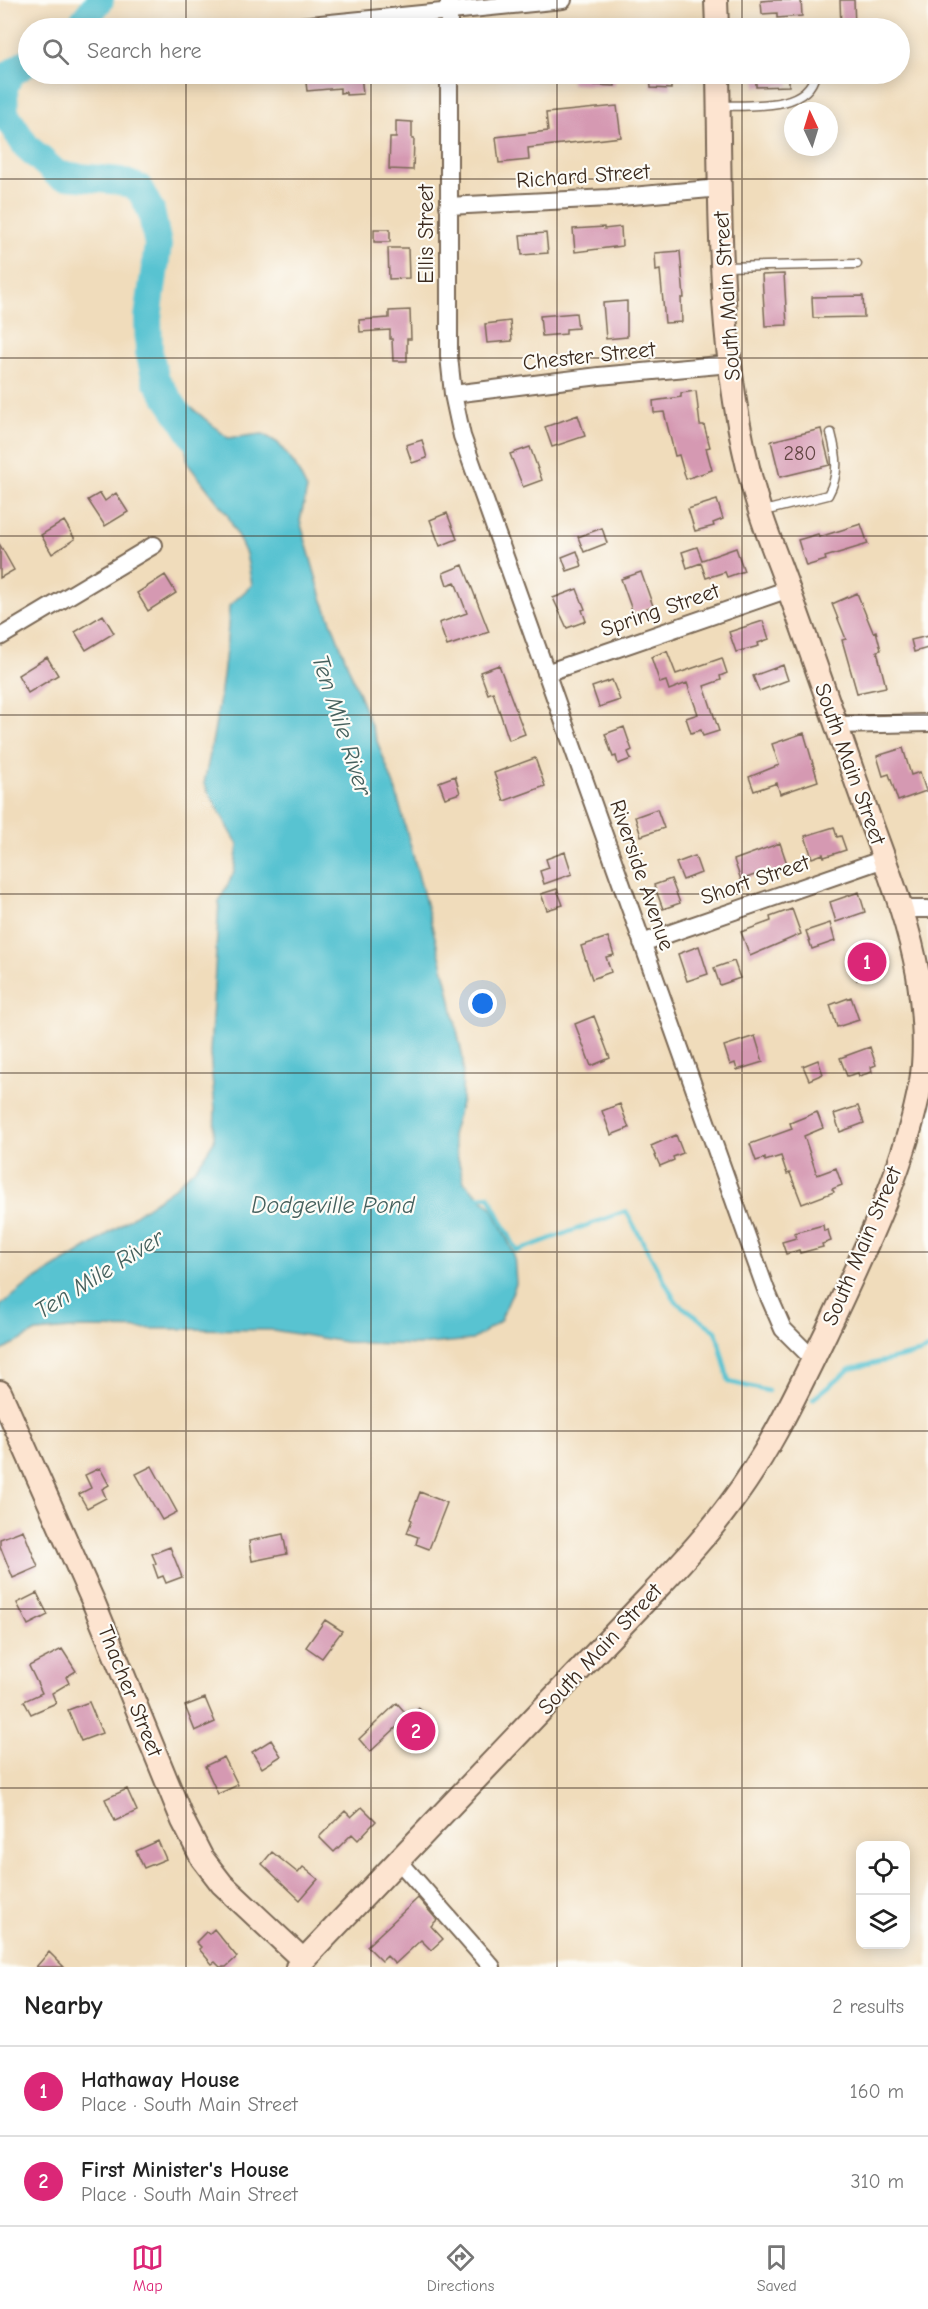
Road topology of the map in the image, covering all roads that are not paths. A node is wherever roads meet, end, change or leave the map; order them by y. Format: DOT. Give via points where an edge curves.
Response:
graph roads {
  1 [pos="563,0"];
  2 [pos="716,0"];
  3 [pos="449,14"];
  4 [pos="400,18"];
  5 [pos="717,18"];
  6 [pos="448,84"];
  7 [pos="718,84"];
  8 [pos="810,84"];
  9 [pos="719,106"];
  10 [pos="721,188"];
  11 [pos="448,206"];
  12 [pos="857,264"];
  13 [pos="722,267"];
  14 [pos="730,364"];
  15 [pos="453,394"];
  16 [pos="831,433"];
  17 [pos="760,512"];
  18 [pos="154,544"];
  19 [pos="789,589"];
  20 [pos="0,637"];
  21 [pos="546,673"];
  22 [pos="928,723"];
  23 [pos="836,724"];
  24 [pos="884,860"];
  25 [pos="900,909"];
  26 [pos="928,909"];
  27 [pos="642,943"];
  28 [pos="925,1020"];
  29 [pos="813,1359"];
  30 [pos="0,1392"];
  31 [pos="398,1860"];
  32 [pos="300,1964"];
  33 [pos="492,1967"];
  1 -- 3 [label="street"];
  2 -- 5 [label="main road"];
  3 -- 4 [label="street"];
  6 -- 11 [label="street, Ellis Street"];
  7 -- 9 [label="main road, South Main Street"];
  8 -- 9 [label="lane" via="805,93 788,102"];
  9 -- 10 [label="main road, South Main Street"];
  10 -- 11 [label="street, Richard Street"];
  10 -- 13 [label="main road, South Main Street"];
  11 -- 15 [label="street, Ellis Street"];
  12 -- 13 [label="lane"];
  13 -- 14 [label="main road, South Main Street"];
  14 -- 15 [label="street, Chester Street"];
  14 -- 17 [label="main road, South Main Street" via="737,414"];
  15 -- 21 [label="street, Riverside Avenue" via="462,436"];
  16 -- 17 [label="lane" via="837,468 828,495"];
  17 -- 19 [label="main road, South Main Street"];
  18 -- 20 [label="street"];
  19 -- 21 [label="street, Spring Street"];
  19 -- 23 [label="main road, South Main Street"];
  21 -- 27 [label="street, Riverside Avenue"];
  22 -- 23 [label="street"];
  23 -- 24 [label="main road, South Main Street"];
  24 -- 25 [label="main road, South Main Street"];
  24 -- 27 [label="street, Short Street"];
  25 -- 26 [label="street"];
  25 -- 28 [label="main road, South Main Street" via="918,975"];
  27 -- 29 [label="street, Riverside Avenue" via="765,1290 783,1329"];
  28 -- 29 [label="main road, South Main Street" via="921,1079 909,1132 851,1280"];
  29 -- 31 [label="main road, South Main Street" via="768,1449 695,1547"];
  30 -- 32 [label="main road, Thacher Street" via="202,1858"];
  31 -- 32 [label="main road, South Main Street"];
  31 -- 33 [label="street"];
}
